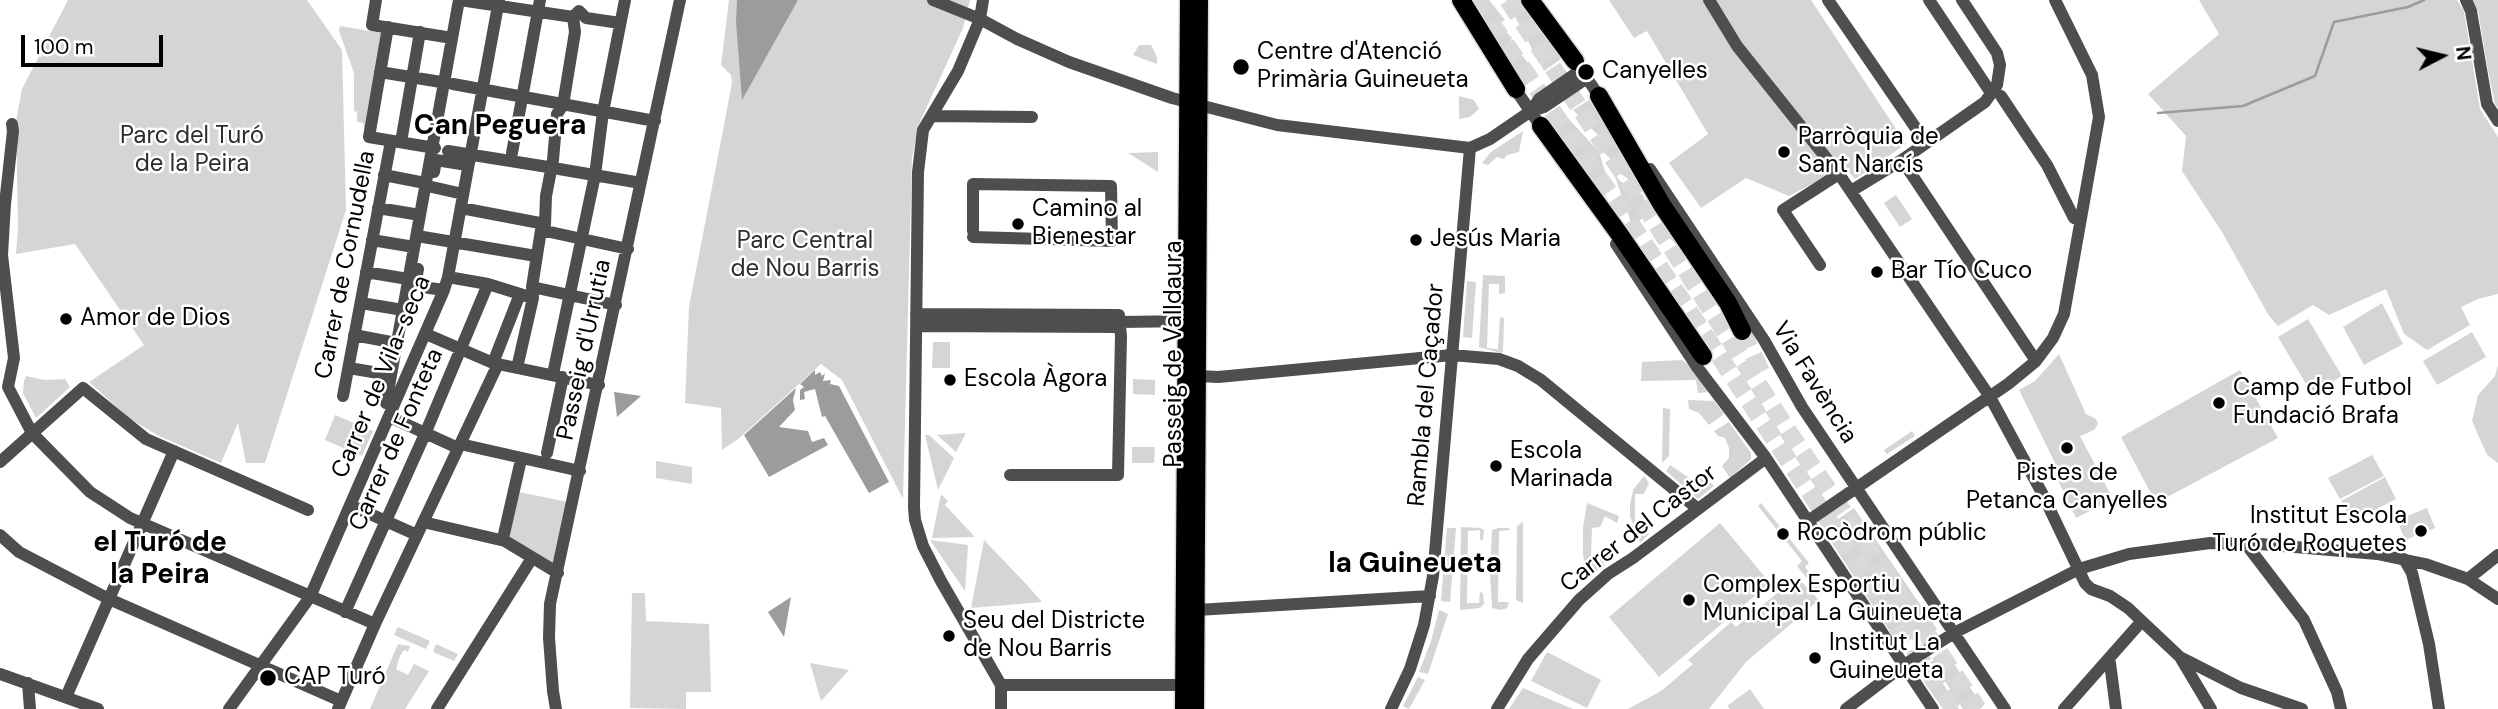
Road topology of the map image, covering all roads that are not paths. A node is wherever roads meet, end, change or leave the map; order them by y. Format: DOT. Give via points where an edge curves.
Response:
graph roads {
  1 [pos="376,0"];
  2 [pos="460,0"];
  3 [pos="625,0"];
  4 [pos="680,0"];
  5 [pos="933,0"];
  6 [pos="983,0"];
  7 [pos="1188,0"];
  8 [pos="1200,0"];
  9 [pos="1453,0"];
  10 [pos="1461,0"];
  11 [pos="1530,0"];
  12 [pos="1536,0"];
  13 [pos="1709,0"];
  14 [pos="1828,0"];
  15 [pos="1929,0"];
  16 [pos="1962,0"];
  17 [pos="2055,0"];
  18 [pos="2466,0"];
  19 [pos="498,3"];
  20 [pos="539,6"];
  21 [pos="579,8"];
  22 [pos="980,19"];
  23 [pos="620,23"];
  24 [pos="388,27"];
  25 [pos="420,32"];
  26 [pos="452,38"];
  27 [pos="1581,70"];
  28 [pos="380,72"];
  29 [pos="412,78"];
  30 [pos="448,84"];
  31 [pos="1516,89"];
  32 [pos="481,90"];
  33 [pos="1996,94"];
  34 [pos="1599,96"];
  35 [pos="522,97"];
  36 [pos="1193,104"];
  37 [pos="563,105"];
  38 [pos="603,112"];
  39 [pos="933,116"];
  40 [pos="1032,117"];
  41 [pos="1536,119"];
  42 [pos="655,121"];
  43 [pos="2498,121"];
  44 [pos="12,124"];
  45 [pos="396,142"];
  46 [pos="1926,143"];
  47 [pos="440,148"];
  48 [pos="1470,148"];
  49 [pos="512,153"];
  50 [pos="468,160"];
  51 [pos="1902,160"];
  52 [pos="1839,174"];
  53 [pos="384,175"];
  54 [pos="595,175"];
  55 [pos="635,182"];
  56 [pos="429,185"];
  57 [pos="1851,191"];
  58 [pos="463,194"];
  59 [pos="378,208"];
  60 [pos="461,208"];
  61 [pos="420,215"];
  62 [pos="2074,218"];
  63 [pos="543,227"];
  64 [pos="973,234"];
  65 [pos="424,237"];
  66 [pos="583,238"];
  67 [pos="372,240"];
  68 [pos="455,242"];
  69 [pos="414,247"];
  70 [pos="628,249"];
  71 [pos="536,256"];
  72 [pos="1820,265"];
  73 [pos="366,272"];
  74 [pos="449,277"];
  75 [pos="408,279"];
  76 [pos="488,284"];
  77 [pos="444,290"];
  78 [pos="528,293"];
  79 [pos="569,295"];
  80 [pos="361,303"];
  81 [pos="616,305"];
  82 [pos="403,310"];
  83 [pos="917,320"];
  84 [pos="1192,321"];
  85 [pos="1119,324"];
  86 [pos="1742,331"];
  87 [pos="426,334"];
  88 [pos="355,335"];
  89 [pos="396,344"];
  90 [pos="460,350"];
  91 [pos="1452,355"];
  92 [pos="1703,356"];
  93 [pos="2036,361"];
  94 [pos="496,363"];
  95 [pos="6,367"];
  96 [pos="349,368"];
  97 [pos="517,368"];
  98 [pos="390,375"];
  99 [pos="558,376"];
  100 [pos="1198,376"];
  101 [pos="599,385"];
  102 [pos="343,396"];
  103 [pos="1990,397"];
  104 [pos="386,403"];
  105 [pos="390,417"];
  106 [pos="32,433"];
  107 [pos="425,434"];
  108 [pos="459,446"];
  109 [pos="174,451"];
  110 [pos="547,453"];
  111 [pos="1766,458"];
  112 [pos="0,462"];
  113 [pos="520,464"];
  114 [pos="580,471"];
  115 [pos="1010,475"];
  116 [pos="1856,489"];
  117 [pos="350,505"];
  118 [pos="308,509"];
  119 [pos="1698,509"];
  120 [pos="1808,521"];
  121 [pos="384,522"];
  122 [pos="423,522"];
  123 [pos="141,523"];
  124 [pos="504,534"];
  125 [pos="0,535"];
  126 [pos="417,535"];
  127 [pos="2246,544"];
  128 [pos="2498,555"];
  129 [pos="531,558"];
  130 [pos="2404,559"];
  131 [pos="2079,569"];
  132 [pos="558,573"];
  133 [pos="2468,579"];
  134 [pos="1430,596"];
  135 [pos="310,597"];
  136 [pos="109,599"];
  137 [pos="2498,599"];
  138 [pos="1196,610"];
  139 [pos="345,612"];
  140 [pos="2141,622"];
  141 [pos="375,624"];
  142 [pos="1954,632"];
  143 [pos="2180,657"];
  144 [pos="2110,663"];
  145 [pos="261,664"];
  146 [pos="1904,665"];
  147 [pos="0,674"];
  148 [pos="27,684"];
  149 [pos="1001,685"];
  150 [pos="1190,685"];
  151 [pos="66,697"];
  152 [pos="340,705"];
  153 [pos="30,709"];
  154 [pos="98,709"];
  155 [pos="229,709"];
  156 [pos="437,709"];
  157 [pos="556,709"];
  158 [pos="1001,709"];
  159 [pos="1183,709"];
  160 [pos="1196,709"];
  161 [pos="1391,709"];
  162 [pos="1497,709"];
  163 [pos="1846,709"];
  164 [pos="1933,709"];
  165 [pos="2005,709"];
  166 [pos="2064,709"];
  167 [pos="2116,709"];
  168 [pos="2211,709"];
  169 [pos="2302,709"];
  170 [pos="2341,709"];
  171 [pos="2439,709"];
  1 -- 24 [label="street" via="372,25"];
  2 -- 19 [label="street"];
  2 -- 26 [label="street"];
  3 -- 23 [label="street"];
  4 -- 42 [label="street, Passeig d'Urrutia"];
  5 -- 22 [label="street"];
  6 -- 22 [label="street"];
  7 -- 36 [label="main road, Passeig de Valldaura"];
  8 -- 36 [label="main road, Passeig de Valldaura"];
  9 -- 31 [label="street"];
  10 -- 31 [label="highway"];
  11 -- 27 [label="highway"];
  12 -- 27 [label="street, Via Favència"];
  13 -- 52 [label="street" via="1737,46"];
  14 -- 46 [label="street"];
  15 -- 33 [label="street"];
  16 -- 33 [label="street" via="1997,52"];
  17 -- 93 [label="street" via="2092,75 2099,117 2064,314"];
  18 -- 43 [label="street" via="2487,104"];
  19 -- 20 [label="street"];
  19 -- 32 [label="street, Carrer de Vila-seca"];
  20 -- 21 [label="street"];
  20 -- 35 [label="street"];
  21 -- 23 [label="street" via="586,18"];
  21 -- 37 [label="street"];
  22 -- 36 [label="street" via="1069,62"];
  22 -- 39 [label="street"];
  23 -- 38 [label="street"];
  24 -- 25 [label="street"];
  24 -- 28 [label="street, Carrer de Cornudella"];
  25 -- 26 [label="street"];
  25 -- 29 [label="street, Carrer de Cornudella"];
  26 -- 30 [label="street"];
  27 -- 34 [label="street, Via Favència"];
  27 -- 41 [label="street" via="1539,99"];
  28 -- 29 [label="street"];
  28 -- 45 [label="street, Carrer de Cornudella" via="369,137"];
  29 -- 30 [label="street"];
  29 -- 45 [label="street, Carrer de Cornudella"];
  30 -- 32 [label="street"];
  30 -- 47 [label="street"];
  31 -- 41 [label="street"];
  32 -- 35 [label="street"];
  32 -- 50 [label="street, Carrer de Vila-seca"];
  33 -- 46 [label="street"];
  33 -- 62 [label="street" via="2047,165"];
  34 -- 86 [label="highway"];
  34 -- 116 [label="street, Via Favència" via="1764,340"];
  35 -- 37 [label="street"];
  35 -- 49 [label="street"];
  36 -- 48 [label="street" via="1277,125"];
  36 -- 84 [label="main road, Passeig de Valldaura"];
  37 -- 38 [label="street"];
  37 -- 63 [label="street" via="557,114"];
  38 -- 42 [label="street"];
  38 -- 54 [label="street"];
  39 -- 40 [label="street"];
  39 -- 83 [label="street" via="923,130 918,172"];
  41 -- 48 [label="street"];
  41 -- 92 [label="highway"];
  41 -- 111 [label="street" via="1697,367"];
  42 -- 70 [label="street, Passeig d'Urrutia"];
  44 -- 95 [label="street" via="2,255 14,358"];
  45 -- 47 [label="street"];
  45 -- 53 [label="street, Carrer de Cornudella"];
  46 -- 51 [label="street"];
  47 -- 50 [label="street"];
  47 -- 56 [label="street"];
  48 -- 91 [label="street, Rambla del Caçador"];
  50 -- 54 [label="street"];
  50 -- 56 [label="street" via="436,160"];
  50 -- 58 [label="street, Carrer de Vila-seca"];
  51 -- 57 [label="street"];
  51 -- 93 [label="street"];
  52 -- 57 [label="street"];
  52 -- 72 [label="street" via="1783,210"];
  53 -- 56 [label="street"];
  53 -- 59 [label="street, Carrer de Cornudella"];
  54 -- 55 [label="street"];
  54 -- 66 [label="street"];
  56 -- 58 [label="street"];
  56 -- 61 [label="street"];
  56 -- 65 [label="street"];
  57 -- 103 [label="street"];
  58 -- 60 [label="street, Carrer de Vila-seca"];
  59 -- 61 [label="street"];
  59 -- 67 [label="street, Carrer de Cornudella"];
  60 -- 63 [label="street"];
  60 -- 68 [label="street, Carrer de Vila-seca"];
  61 -- 69 [label="street"];
  63 -- 66 [label="street"];
  63 -- 71 [label="street"];
  64 -- 64 [label="street" via="1112,242 1111,186 973,184"];
  65 -- 68 [label="street"];
  65 -- 77 [label="street" via="415,286"];
  66 -- 70 [label="street"];
  66 -- 79 [label="street"];
  67 -- 69 [label="street"];
  67 -- 73 [label="street, Carrer de Cornudella"];
  68 -- 71 [label="street"];
  68 -- 74 [label="street, Carrer de Vila-seca"];
  69 -- 75 [label="street"];
  70 -- 81 [label="street, Passeig d'Urrutia"];
  71 -- 78 [label="street"];
  73 -- 75 [label="street"];
  73 -- 80 [label="street, Carrer de Cornudella"];
  74 -- 76 [label="street"];
  74 -- 77 [label="street, Carrer de Vila-seca"];
  75 -- 82 [label="street"];
  76 -- 78 [label="street"];
  76 -- 90 [label="street, Carrer de Fonteta"];
  77 -- 87 [label="street, Carrer de Vila-seca"];
  78 -- 79 [label="street"];
  78 -- 94 [label="street"];
  78 -- 97 [label="street"];
  79 -- 81 [label="street"];
  79 -- 99 [label="street"];
  80 -- 82 [label="street"];
  80 -- 88 [label="street, Carrer de Cornudella"];
  81 -- 101 [label="street, Passeig d'Urrutia"];
  82 -- 89 [label="street"];
  83 -- 85 [label="street"];
  83 -- 149 [label="street" via="915,520 941,581"];
  84 -- 85 [label="street"];
  84 -- 100 [label="main road, Passeig de Valldaura"];
  84 -- 150 [label="main road, Passeig de Valldaura"];
  85 -- 115 [label="street" via="1118,475"];
  87 -- 90 [label="street"];
  87 -- 105 [label="street, Carrer de Vila-seca"];
  88 -- 89 [label="street"];
  88 -- 96 [label="street, Carrer de Cornudella"];
  89 -- 98 [label="street"];
  90 -- 94 [label="street"];
  90 -- 107 [label="street, Carrer de Fonteta"];
  91 -- 100 [label="street"];
  91 -- 119 [label="street" via="1499,359 1541,380"];
  91 -- 134 [label="street, Rambla del Caçador"];
  93 -- 103 [label="street"];
  94 -- 97 [label="street"];
  94 -- 108 [label="street"];
  95 -- 106 [label="street" via="8,387"];
  96 -- 98 [label="street"];
  96 -- 102 [label="street, Carrer de Cornudella"];
  97 -- 99 [label="street"];
  98 -- 104 [label="street"];
  99 -- 101 [label="street"];
  99 -- 110 [label="street"];
  100 -- 138 [label="main road, Passeig de Valldaura"];
  101 -- 114 [label="street, Passeig d'Urrutia"];
  103 -- 116 [label="street"];
  103 -- 131 [label="street"];
  105 -- 107 [label="street"];
  105 -- 117 [label="street, Carrer de Vila-seca"];
  106 -- 109 [label="street" via="83,388 146,439"];
  106 -- 112 [label="street"];
  106 -- 123 [label="street" via="90,492"];
  107 -- 108 [label="street"];
  107 -- 121 [label="street, Carrer de Fonteta"];
  108 -- 114 [label="street"];
  108 -- 122 [label="street"];
  109 -- 118 [label="street"];
  109 -- 123 [label="street"];
  111 -- 119 [label="street, Carrer del Castor"];
  111 -- 120 [label="street"];
  113 -- 124 [label="street"];
  114 -- 132 [label="street, Passeig d'Urrutia"];
  116 -- 120 [label="street"];
  116 -- 142 [label="street, Via Favència"];
  117 -- 121 [label="street"];
  117 -- 135 [label="street, Carrer de Vila-seca"];
  119 -- 162 [label="street, Carrer del Castor" via="1608,574 1564,615 1528,659"];
  120 -- 146 [label="street"];
  121 -- 126 [label="street"];
  121 -- 139 [label="street, Carrer de Fonteta"];
  122 -- 126 [label="street"];
  122 -- 129 [label="street" via="505,541"];
  123 -- 135 [label="street"];
  123 -- 136 [label="street"];
  125 -- 136 [label="street" via="19,552"];
  126 -- 141 [label="street"];
  127 -- 130 [label="street"];
  127 -- 131 [label="street" via="2193,544 2129,554"];
  127 -- 170 [label="street" via="2304,620"];
  128 -- 133 [label="street"];
  129 -- 132 [label="street"];
  129 -- 156 [label="street"];
  130 -- 133 [label="street"];
  130 -- 171 [label="street" via="2412,573 2429,644"];
  131 -- 140 [label="street" via="2091,589 2119,602"];
  131 -- 142 [label="street"];
  132 -- 157 [label="street, Passeig d'Urrutia" via="550,604 549,638"];
  133 -- 137 [label="street"];
  134 -- 138 [label="street"];
  134 -- 161 [label="street, Rambla del Caçador" via="1410,669"];
  135 -- 139 [label="street"];
  135 -- 145 [label="street, Carrer de Vila-seca"];
  136 -- 145 [label="street"];
  136 -- 151 [label="street"];
  138 -- 150 [label="main road, Passeig de Valldaura"];
  139 -- 141 [label="street"];
  140 -- 143 [label="street"];
  140 -- 166 [label="street"];
  141 -- 152 [label="street"];
  142 -- 146 [label="street"];
  142 -- 165 [label="street, Via Favència"];
  143 -- 168 [label="street"];
  143 -- 169 [label="street" via="2241,688"];
  144 -- 167 [label="street"];
  145 -- 152 [label="street"];
  145 -- 155 [label="street, Carrer de Vila-seca"];
  146 -- 163 [label="street"];
  146 -- 164 [label="street"];
  147 -- 148 [label="street"];
  148 -- 151 [label="street"];
  148 -- 153 [label="street"];
  149 -- 150 [label="street"];
  149 -- 158 [label="street"];
  150 -- 159 [label="main road, Passeig de Valldaura"];
  150 -- 160 [label="main road, Passeig de Valldaura"];
  151 -- 154 [label="street"];
}
